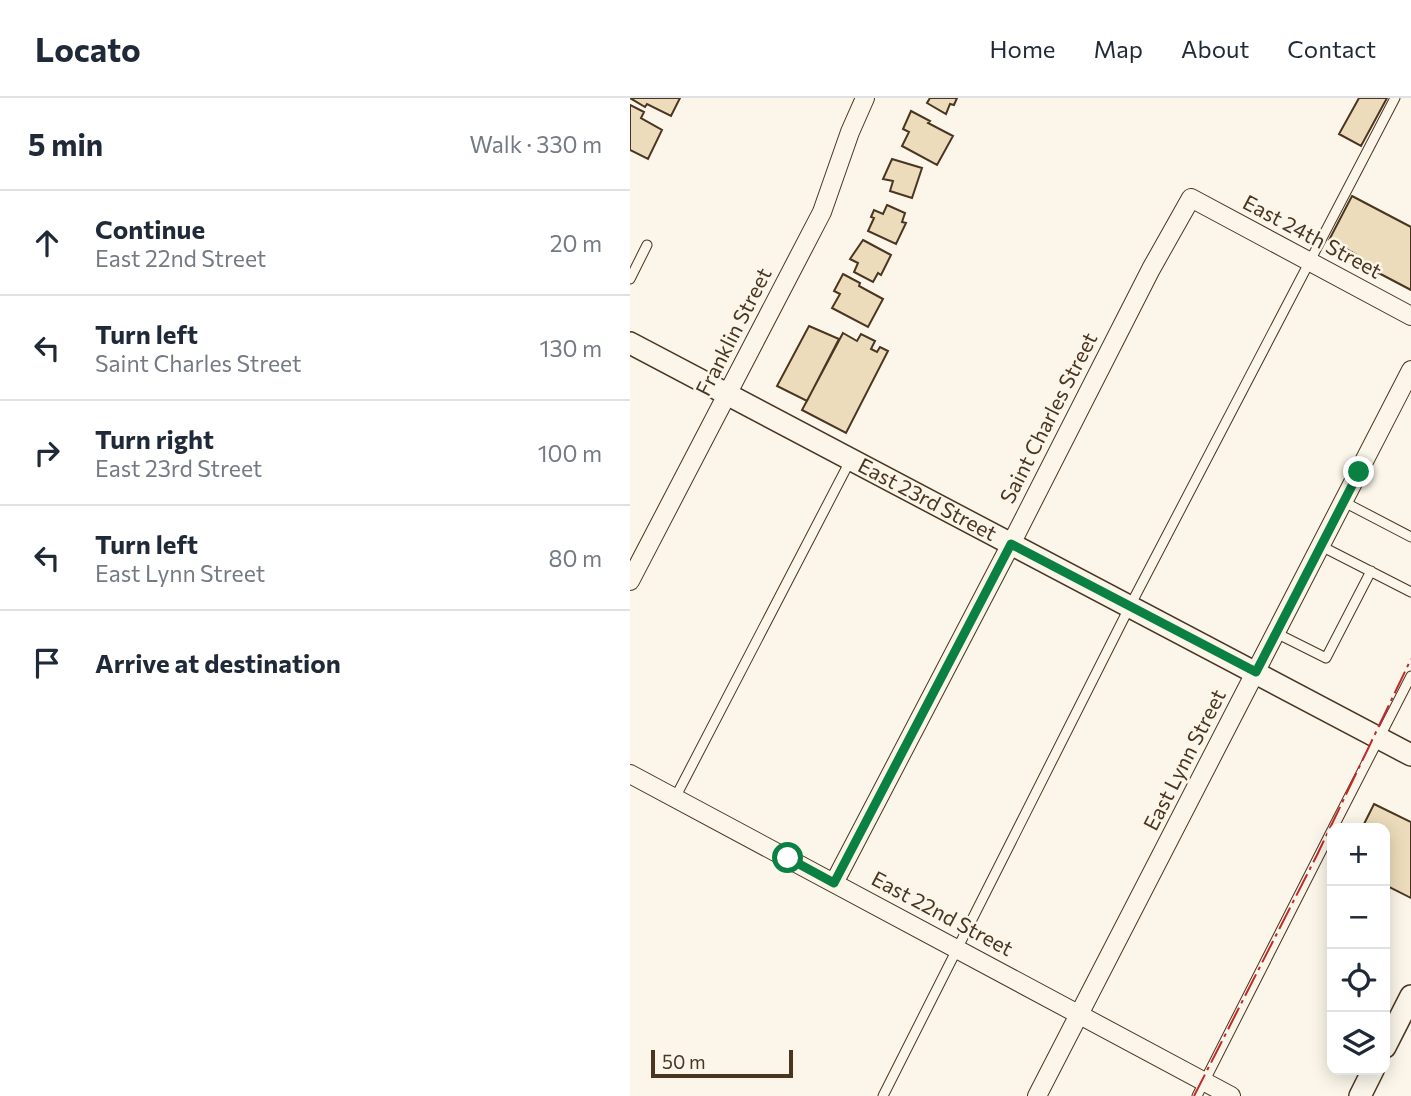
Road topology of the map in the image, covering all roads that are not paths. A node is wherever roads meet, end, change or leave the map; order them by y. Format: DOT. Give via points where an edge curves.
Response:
graph roads {
  1 [pos="865,98"];
  2 [pos="1395,98"];
  3 [pos="1191,198"];
  4 [pos="647,245"];
  5 [pos="1309,261"];
  6 [pos="630,279"];
  7 [pos="1411,316"];
  8 [pos="630,343"];
  9 [pos="1411,370"];
  10 [pos="728,394"];
  11 [pos="851,459"];
  12 [pos="1344,502"];
  13 [pos="1411,537"];
  14 [pos="1011,544"];
  15 [pos="1321,546"];
  16 [pos="1371,571"];
  17 [pos="630,581"];
  18 [pos="1411,592"];
  19 [pos="1130,606"];
  20 [pos="1276,632"];
  21 [pos="1256,672"];
  22 [pos="1411,676"];
  23 [pos="1379,738"];
  24 [pos="1411,755"];
  25 [pos="630,774"];
  26 [pos="675,797"];
  27 [pos="1336,823"];
  28 [pos="1327,841"];
  29 [pos="834,883"];
  30 [pos="957,948"];
  31 [pos="1411,996"];
  32 [pos="1079,1014"];
  33 [pos="1390,1037"];
  34 [pos="1370,1075"];
  35 [pos="1201,1089"];
  36 [pos="883,1096"];
  37 [pos="1037,1096"];
  38 [pos="1231,1096"];
  39 [pos="1360,1096"];
  1 -- 10 [label="street, Franklin Street" via="821,212"];
  2 -- 5 [label="lane"];
  3 -- 5 [label="street, East 24th Street"];
  3 -- 14 [label="street, Saint Charles Street"];
  4 -- 6 [label="lane"];
  5 -- 7 [label="street, East 24th Street"];
  5 -- 19 [label="lane"];
  8 -- 10 [label="street, East 23rd Street"];
  9 -- 12 [label="street, East Lynn Street"];
  10 -- 11 [label="street, East 23rd Street"];
  10 -- 17 [label="street, Franklin Street"];
  11 -- 14 [label="street, East 23rd Street"];
  11 -- 26 [label="lane"];
  12 -- 13 [label="lane"];
  12 -- 15 [label="street, East Lynn Street"];
  14 -- 19 [label="street, East 23rd Street"];
  14 -- 29 [label="street, Saint Charles Street"];
  15 -- 16 [label="lane"];
  15 -- 20 [label="street, East Lynn Street"];
  16 -- 18 [label="lane"];
  16 -- 20 [label="lane" via="1326,658"];
  19 -- 21 [label="street, East 23rd Street"];
  19 -- 30 [label="lane"];
  20 -- 21 [label="street, East Lynn Street"];
  21 -- 23 [label="street, East 23rd Street"];
  21 -- 32 [label="street, East Lynn Street"];
  22 -- 23 [label="lane"];
  23 -- 24 [label="street, East 23rd Street"];
  23 -- 27 [label="lane"];
  25 -- 26 [label="street, East 22nd Street"];
  26 -- 29 [label="street, East 22nd Street"];
  28 -- 35 [label="lane"];
  29 -- 30 [label="street, East 22nd Street"];
  30 -- 32 [label="street, East 22nd Street"];
  30 -- 36 [label="lane"];
  31 -- 33 [label="street"];
  32 -- 35 [label="street, East 22nd Street"];
  32 -- 37 [label="street, East Lynn Street"];
  34 -- 39 [label="street"];
  35 -- 38 [label="street, East 22nd Street"];
}
